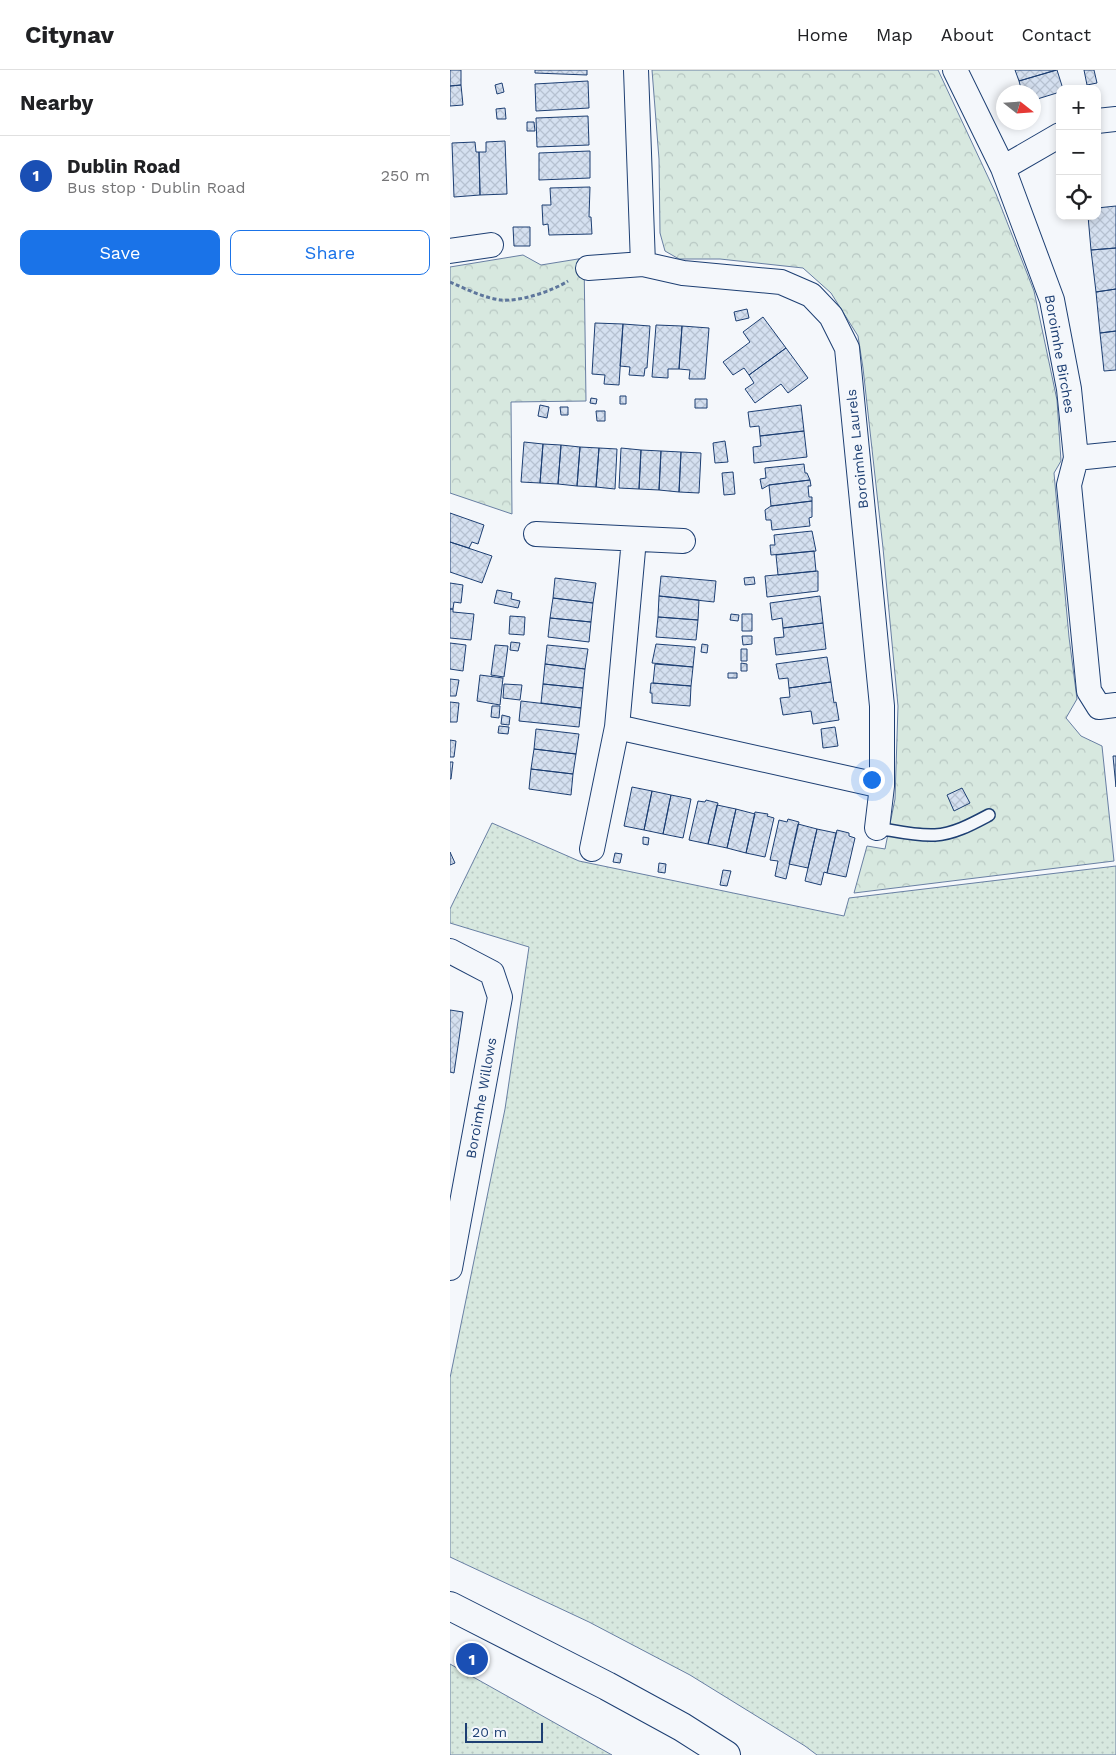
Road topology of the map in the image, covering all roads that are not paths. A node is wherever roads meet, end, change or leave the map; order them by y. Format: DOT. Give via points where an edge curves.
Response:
graph roads {
  1 [pos="636,70"];
  2 [pos="955,70"];
  3 [pos="1116,119"];
  4 [pos="1101,121"];
  5 [pos="1056,137"];
  6 [pos="1002,168"];
  7 [pos="491,245"];
  8 [pos="450,251"];
  9 [pos="643,264"];
  10 [pos="588,268"];
  11 [pos="1116,454"];
  12 [pos="1076,458"];
  13 [pos="536,534"];
  14 [pos="634,539"];
  15 [pos="683,541"];
  16 [pos="1116,705"];
  17 [pos="617,727"];
  18 [pos="882,786"];
  19 [pos="989,815"];
  20 [pos="877,828"];
  21 [pos="592,849"];
  22 [pos="451,952"];
  23 [pos="450,1268"];
  24 [pos="450,1606"];
  25 [pos="726,1755"];
  1 -- 9 [label="street"];
  2 -- 6 [label="street, Boroimhe Birches"];
  3 -- 4 [label="street"];
  5 -- 6 [label="street"];
  6 -- 12 [label="street, Boroimhe Birches" via="1052,300 1069,389"];
  7 -- 8 [label="street"];
  9 -- 10 [label="street, Boroimhe Laurels"];
  9 -- 18 [label="street, Boroimhe Laurels" via="683,273 780,282 811,295 831,316 847,348 882,706"];
  11 -- 12 [label="street"];
  12 -- 16 [label="street, Boroimhe Birches" via="1069,485 1089,691 1099,707"];
  13 -- 14 [label="street"];
  14 -- 15 [label="street"];
  14 -- 17 [label="street"];
  17 -- 18 [label="street"];
  17 -- 21 [label="street"];
  18 -- 20 [label="street, Boroimhe Laurels"];
  19 -- 20 [label="lane" via="963,828 936,835"];
  22 -- 23 [label="street, Boroimhe Willows" via="492,973 500,997"];
  24 -- 25 [label="main road" via="616,1691"];
}
